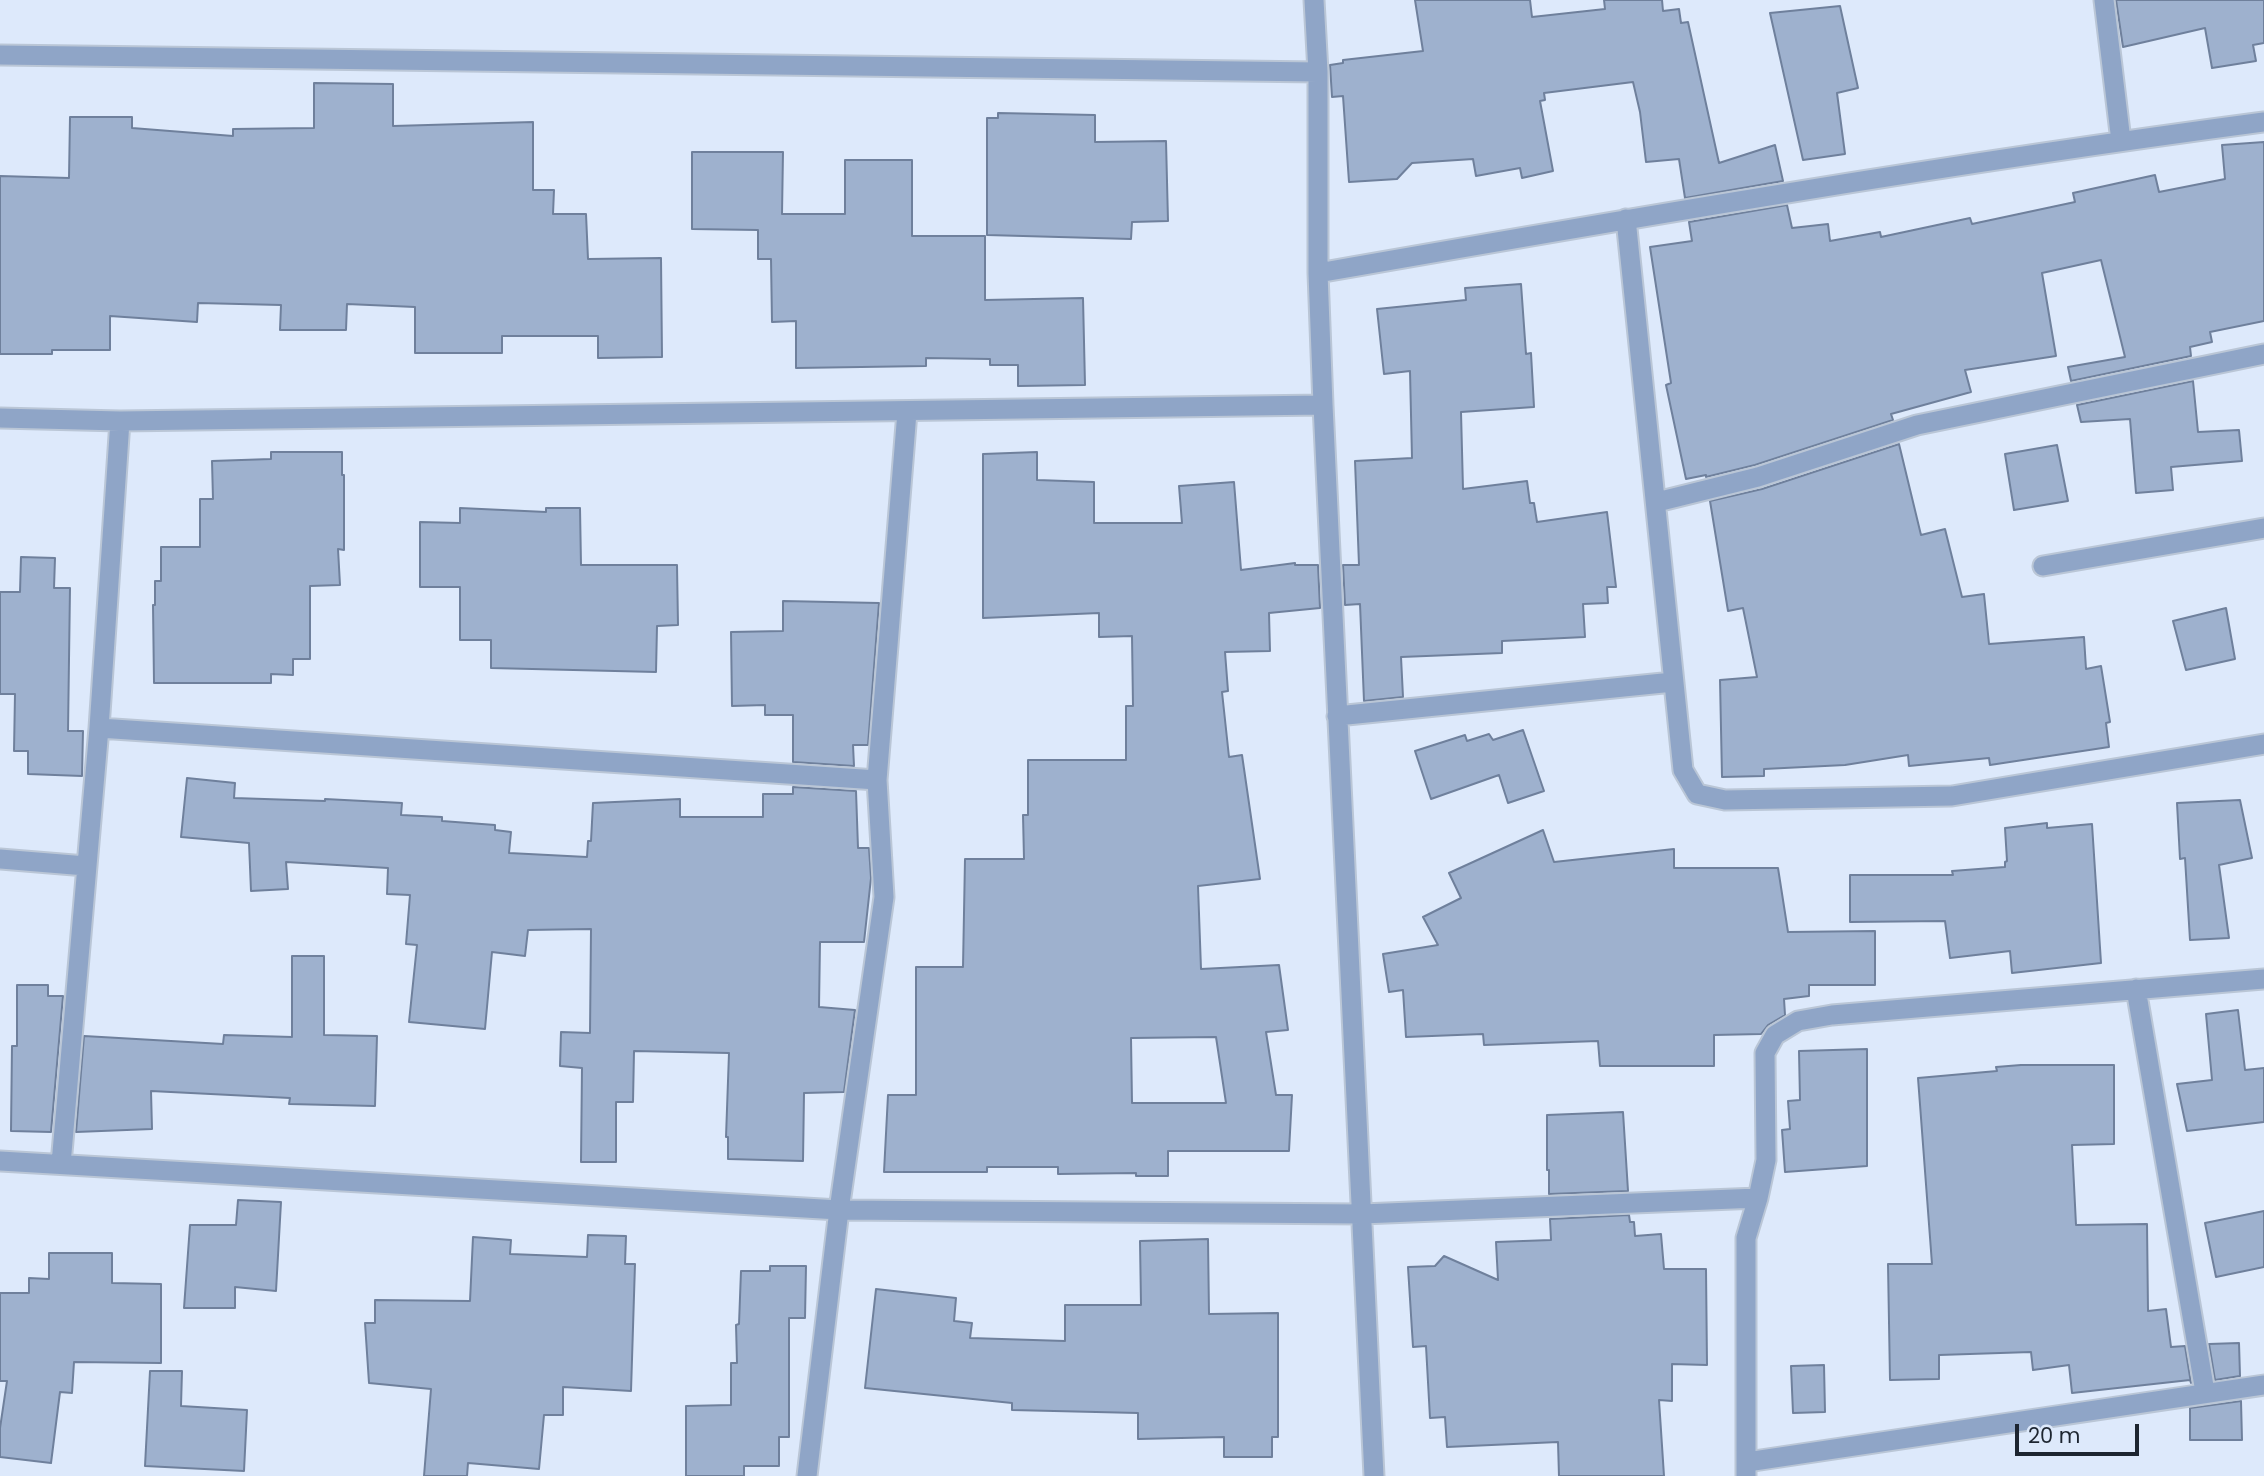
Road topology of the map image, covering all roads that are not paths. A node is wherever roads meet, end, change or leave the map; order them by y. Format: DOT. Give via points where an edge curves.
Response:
graph roads {
  1 [pos="1314,0"];
  2 [pos="2104,0"];
  3 [pos="0,55"];
  4 [pos="1318,72"];
  5 [pos="2264,122"];
  6 [pos="2121,141"];
  7 [pos="1626,219"];
  8 [pos="1318,273"];
  9 [pos="2264,354"];
  10 [pos="1323,405"];
  11 [pos="907,412"];
  12 [pos="0,418"];
  13 [pos="120,421"];
  14 [pos="1657,502"];
  15 [pos="2264,528"];
  16 [pos="2043,566"];
  17 [pos="1673,682"];
  18 [pos="1337,716"];
  19 [pos="99,728"];
  20 [pos="2264,744"];
  21 [pos="877,780"];
  22 [pos="0,859"];
  23 [pos="86,866"];
  24 [pos="2264,979"];
  25 [pos="2136,989"];
  26 [pos="0,1161"];
  27 [pos="61,1164"];
  28 [pos="1758,1198"];
  29 [pos="839,1210"];
  30 [pos="1362,1214"];
  31 [pos="2264,1385"];
  32 [pos="2205,1392"];
  33 [pos="1747,1469"];
  34 [pos="807,1476"];
  35 [pos="1374,1476"];
  1 -- 4 [label="street"];
  2 -- 6 [label="street"];
  3 -- 4 [label="street"];
  4 -- 8 [label="street"];
  5 -- 6 [label="street"];
  6 -- 7 [label="street"];
  7 -- 8 [label="street"];
  7 -- 14 [label="street"];
  8 -- 10 [label="street"];
  9 -- 14 [label="street" via="1917,425 1758,477"];
  10 -- 11 [label="street"];
  10 -- 18 [label="street"];
  11 -- 13 [label="street"];
  11 -- 21 [label="street"];
  12 -- 13 [label="street"];
  13 -- 19 [label="street"];
  14 -- 17 [label="street"];
  15 -- 16 [label="street"];
  17 -- 18 [label="street"];
  17 -- 20 [label="street" via="1683,770 1698,794 1725,800 1952,796"];
  18 -- 30 [label="street"];
  19 -- 21 [label="street"];
  19 -- 23 [label="street"];
  21 -- 29 [label="street" via="884,897"];
  22 -- 23 [label="street"];
  23 -- 27 [label="street"];
  24 -- 25 [label="street"];
  25 -- 28 [label="street" via="1798,1021 1775,1035 1765,1053 1766,1160"];
  25 -- 32 [label="street"];
  26 -- 27 [label="street"];
  27 -- 29 [label="street"];
  28 -- 30 [label="street"];
  28 -- 33 [label="street" via="1746,1238"];
  29 -- 30 [label="street"];
  29 -- 34 [label="street"];
  30 -- 35 [label="street"];
  31 -- 32 [label="street"];
  32 -- 33 [label="street"];
}
